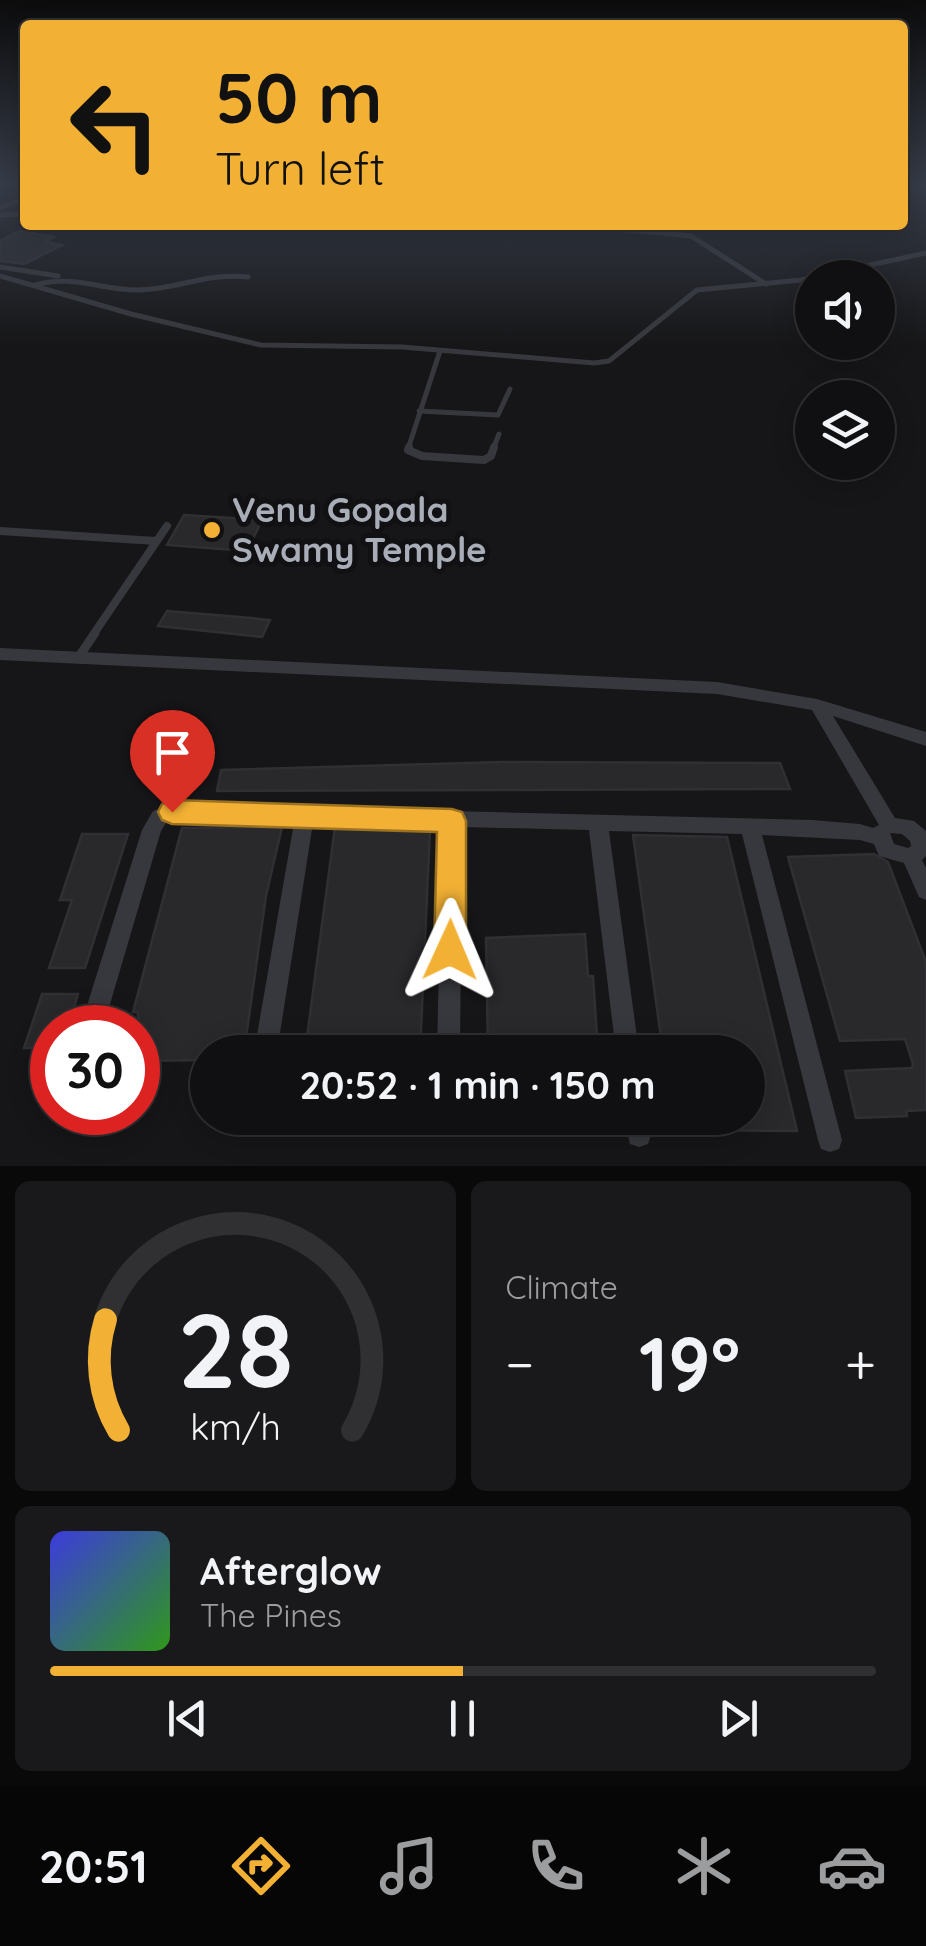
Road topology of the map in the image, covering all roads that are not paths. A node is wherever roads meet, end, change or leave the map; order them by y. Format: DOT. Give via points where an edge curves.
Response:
graph roads {
  1 [pos="695,238"];
  2 [pos="926,253"];
  3 [pos="0,267"];
  4 [pos="0,276"];
  5 [pos="58,276"];
  6 [pos="248,277"];
  7 [pos="766,284"];
  8 [pos="35,286"];
  9 [pos="440,351"];
  10 [pos="510,389"];
  11 [pos="420,411"];
  12 [pos="499,434"];
  13 [pos="167,526"];
  14 [pos="0,532"];
  15 [pos="156,541"];
  16 [pos="0,654"];
  17 [pos="80,655"];
  18 [pos="818,706"];
  19 [pos="926,739"];
  20 [pos="304,818"];
  21 [pos="598,820"];
  22 [pos="452,821"];
  23 [pos="750,826"];
  24 [pos="884,832"];
  25 [pos="919,852"];
  26 [pos="926,891"];
  27 [pos="99,1005"];
  28 [pos="268,1035"];
  29 [pos="448,1035"];
  30 [pos="626,1035"];
  31 [pos="830,1140"];
  1 -- 7 [label="lane"];
  2 -- 7 [label="lane"];
  3 -- 5 [label="lane"];
  4 -- 8 [label="lane"];
  5 -- 6 [label="lane" via="140,290 221,272"];
  5 -- 8 [label="lane"];
  7 -- 9 [label="lane" via="688,294 609,361"];
  8 -- 9 [label="lane" via="261,345"];
  9 -- 11 [label="lane"];
  10 -- 11 [label="lane" via="498,415"];
  11 -- 12 [label="lane" via="408,450 415,455 484,460"];
  13 -- 15 [label="lane"];
  14 -- 15 [label="lane"];
  15 -- 17 [label="lane"];
  16 -- 17 [label="street"];
  17 -- 18 [label="street" via="717,688"];
  18 -- 19 [label="street"];
  18 -- 24 [label="street"];
  20 -- 22 [label="street"];
  20 -- 27 [label="street" via="160,816"];
  20 -- 28 [label="street"];
  21 -- 22 [label="street"];
  21 -- 23 [label="street"];
  21 -- 30 [label="street"];
  22 -- 29 [label="street"];
  23 -- 24 [label="street"];
  23 -- 31 [label="street"];
  24 -- 25 [label="street" via="893,855"];
  24 -- 25 [label="street" via="899,824 914,831"];
  25 -- 26 [label="street"];
}
